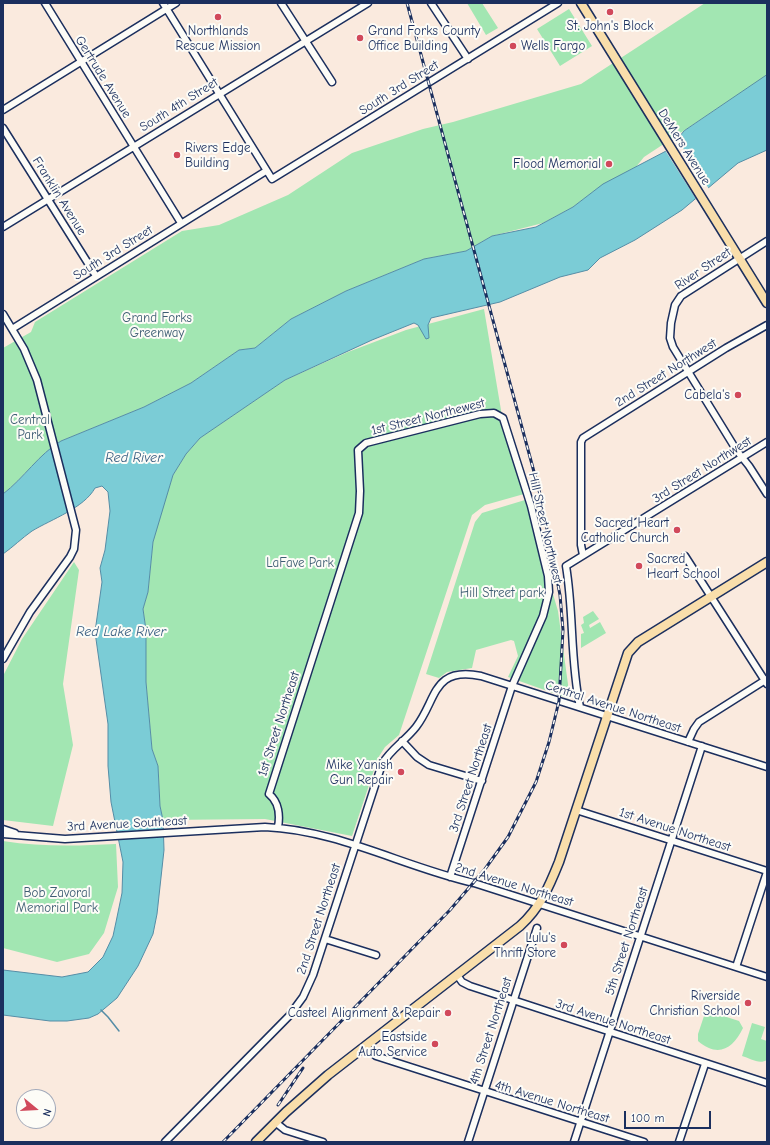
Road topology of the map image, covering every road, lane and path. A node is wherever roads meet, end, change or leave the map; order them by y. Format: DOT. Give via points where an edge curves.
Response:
graph roads {
  1 [pos="45,3"];
  2 [pos="163,3"];
  3 [pos="176,3"];
  4 [pos="281,3"];
  5 [pos="368,3"];
  6 [pos="431,3"];
  7 [pos="558,3"];
  8 [pos="581,3"];
  9 [pos="166,9"];
  10 [pos="306,41"];
  11 [pos="468,59"];
  12 [pos="81,62"];
  13 [pos="332,82"];
  14 [pos="219,94"];
  15 [pos="3,110"];
  16 [pos="3,128"];
  17 [pos="134,146"];
  18 [pos="266,171"];
  19 [pos="48,198"];
  20 [pos="181,223"];
  21 [pos="3,227"];
  22 [pos="767,241"];
  23 [pos="739,258"];
  24 [pos="96,276"];
  25 [pos="767,304"];
  26 [pos="3,314"];
  27 [pos="767,325"];
  28 [pos="12,329"];
  29 [pos="687,372"];
  30 [pos="503,418"];
  31 [pos="767,442"];
  32 [pos="742,458"];
  33 [pos="767,494"];
  34 [pos="583,555"];
  35 [pos="685,556"];
  36 [pos="767,562"];
  37 [pos="712,595"];
  38 [pos="322,625"];
  39 [pos="3,659"];
  40 [pos="451,677"];
  41 [pos="766,682"];
  42 [pos="512,686"];
  43 [pos="580,707"];
  44 [pos="606,716"];
  45 [pos="402,741"];
  46 [pos="688,742"];
  47 [pos="702,746"];
  48 [pos="767,767"];
  49 [pos="482,781"];
  50 [pos="576,810"];
  51 [pos="278,827"];
  52 [pos="252,828"];
  53 [pos="3,829"];
  54 [pos="3,834"];
  55 [pos="26,837"];
  56 [pos="671,841"];
  57 [pos="355,845"];
  58 [pos="767,872"];
  59 [pos="450,877"];
  60 [pos="540,904"];
  61 [pos="537,928"];
  62 [pos="640,937"];
  63 [pos="325,939"];
  64 [pos="376,955"];
  65 [pos="736,967"];
  66 [pos="456,975"];
  67 [pos="767,977"];
  68 [pos="514,1001"];
  69 [pos="609,1033"];
  70 [pos="365,1047"];
  71 [pos="705,1064"];
  72 [pos="767,1083"];
  73 [pos="484,1092"];
  74 [pos="275,1122"];
  75 [pos="580,1122"];
  76 [pos="166,1142"];
  77 [pos="256,1142"];
  78 [pos="323,1142"];
  79 [pos="468,1142"];
  80 [pos="574,1142"];
  81 [pos="644,1142"];
  82 [pos="679,1142"];
  1 -- 12 [label="street, Gertrude Avenue"];
  2 -- 9 [label="street"];
  3 -- 9 [label="street"];
  4 -- 10 [label="street"];
  5 -- 10 [label="street, South 4th Street"];
  6 -- 11 [label="street"];
  7 -- 11 [label="street, South 3rd Street"];
  8 -- 23 [label="main road, DeMers Avenue"];
  9 -- 12 [label="street"];
  9 -- 14 [label="street"];
  10 -- 13 [label="street"];
  10 -- 14 [label="street, South 4th Street"];
  11 -- 18 [label="street, South 3rd Street" via="272,180"];
  12 -- 15 [label="street"];
  12 -- 17 [label="street, Gertrude Avenue"];
  14 -- 17 [label="street, South 4th Street"];
  14 -- 18 [label="street"];
  16 -- 19 [label="street, Franklin Avenue"];
  17 -- 19 [label="street, South 4th Street"];
  17 -- 20 [label="street, Gertrude Avenue"];
  18 -- 20 [label="street, South 3rd Street"];
  19 -- 21 [label="street, South 4th Street"];
  19 -- 24 [label="street, Franklin Avenue"];
  20 -- 24 [label="street, South 3rd Street"];
  22 -- 23 [label="street, River Street"];
  23 -- 25 [label="main road, DeMers Avenue"];
  23 -- 29 [label="street, River Street" via="686,292 675,305 670,338"];
  24 -- 28 [label="street, South 3rd Street"];
  26 -- 28 [label="street"];
  27 -- 29 [label="street, 2nd Street Northwest"];
  28 -- 39 [label="street" via="32,364 76,530 74,549 30,612"];
  29 -- 32 [label="street, River Street"];
  29 -- 34 [label="street, 2nd Street Northwest" via="583,438"];
  30 -- 38 [label="street, 1st Street Northewest" via="494,412 480,414 366,443 358,450 359,513"];
  30 -- 42 [label="street, Hill Street Northwest" via="531,506 548,576 549,592 543,616"];
  31 -- 32 [label="street, 3rd Street Northwest"];
  32 -- 33 [label="street, River Street"];
  32 -- 34 [label="street, 3rd Street Northwest"];
  34 -- 43 [label="street, 3rd Street Northwest" via="566,566 572,608 573,671"];
  35 -- 37 [label="street"];
  36 -- 37 [label="main road"];
  37 -- 41 [label="street"];
  37 -- 44 [label="main road" via="632,647"];
  38 -- 51 [label="street, 1st Street Northeast" via="269,794 274,798 278,808"];
  40 -- 42 [label="street, Central Avenue Northeast" via="472,674"];
  40 -- 45 [label="street, 2nd Street Northeast" via="438,687 420,722"];
  41 -- 46 [label="street" via="699,722"];
  42 -- 43 [label="street, Central Avenue Northeast"];
  42 -- 49 [label="street, 3rd Street Northeast"];
  43 -- 44 [label="street, Central Avenue Northeast"];
  44 -- 46 [label="street, Central Avenue Northeast"];
  44 -- 50 [label="main road"];
  45 -- 49 [label="street" via="429,765"];
  45 -- 57 [label="street, 2nd Street Northeast" via="382,764"];
  46 -- 47 [label="street, Central Avenue Northeast"];
  47 -- 48 [label="street, Central Avenue Northeast"];
  47 -- 56 [label="street, 5th Street Northeast"];
  49 -- 59 [label="street, 3rd Street Northeast"];
  50 -- 56 [label="street, 1st Avenue Northeast"];
  50 -- 60 [label="main road" via="556,869"];
  51 -- 52 [label="street, 2nd Avenue Northeast"];
  51 -- 57 [label="street, 2nd Avenue Northeast" via="314,833"];
  52 -- 55 [label="street, 3rd Avenue Southeast" via="65,839"];
  53 -- 55 [label="street"];
  54 -- 55 [label="street, 3rd Avenue Southeast"];
  56 -- 58 [label="street, 1st Avenue Northeast"];
  56 -- 62 [label="street, 5th Street Northeast"];
  57 -- 59 [label="street, 2nd Avenue Northeast"];
  57 -- 63 [label="street, 2nd Street Northeast"];
  58 -- 65 [label="street"];
  59 -- 60 [label="street, 2nd Avenue Northeast"];
  60 -- 62 [label="street, 2nd Avenue Northeast"];
  60 -- 66 [label="main road" via="520,926"];
  61 -- 68 [label="street, 4th Street Northeast"];
  62 -- 65 [label="street, 2nd Avenue Northeast"];
  62 -- 69 [label="street, 5th Street Northeast"];
  63 -- 64 [label="street"];
  63 -- 76 [label="street, 2nd Street Northeast" via="311,981 297,1006"];
  65 -- 67 [label="street, 2nd Avenue Northeast"];
  66 -- 68 [label="street, 3rd Avenue Northeast" via="470,986"];
  66 -- 70 [label="main road"];
  68 -- 69 [label="street, 3rd Avenue Northeast"];
  68 -- 73 [label="street, 4th Street Northeast"];
  69 -- 71 [label="street, 3rd Avenue Northeast"];
  69 -- 75 [label="street, 5th Street Northeast"];
  70 -- 73 [label="street, 4th Avenue Northeast" via="376,1056"];
  70 -- 74 [label="main road"];
  71 -- 72 [label="street, 3rd Avenue Northeast"];
  71 -- 82 [label="street"];
  73 -- 75 [label="street, 4th Avenue Northeast"];
  73 -- 79 [label="street, 4th Street Northeast"];
  74 -- 77 [label="main road"];
  74 -- 78 [label="street" via="285,1130"];
  75 -- 80 [label="street, 5th Street Northeast"];
  75 -- 81 [label="street, 4th Avenue Northeast"];
}
